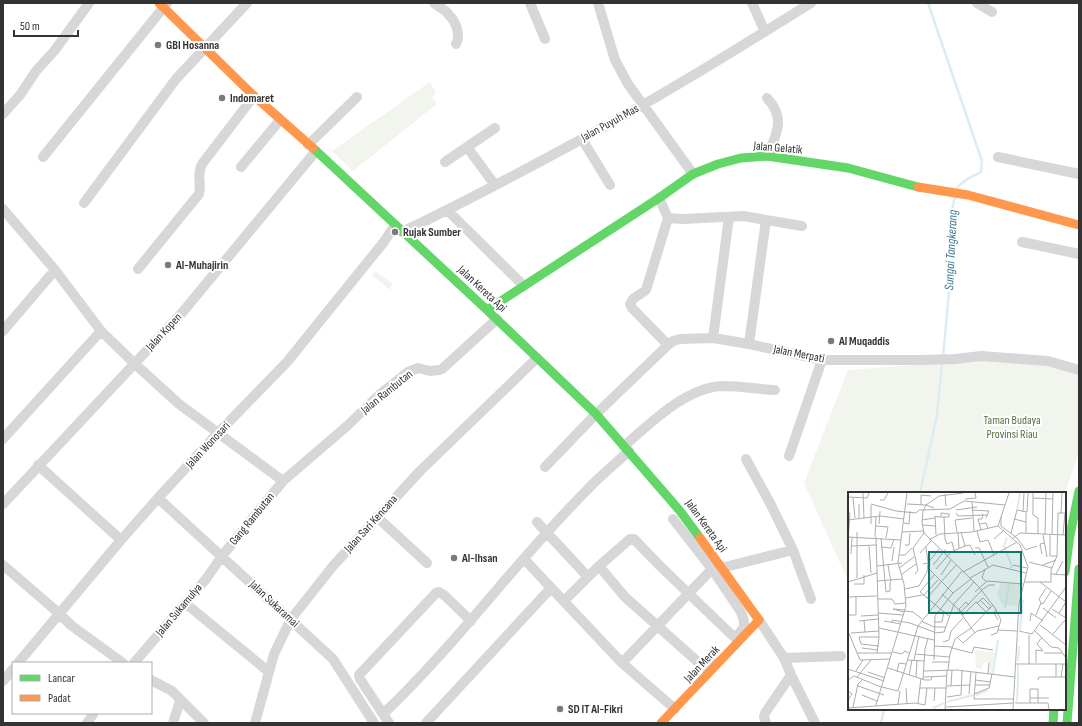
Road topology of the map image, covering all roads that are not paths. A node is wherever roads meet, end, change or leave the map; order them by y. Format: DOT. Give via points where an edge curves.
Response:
graph roads {
  1 [pos="89,3"];
  2 [pos="247,3"];
  3 [pos="434,3"];
  4 [pos="530,3"];
  5 [pos="598,3"];
  6 [pos="752,3"];
  7 [pos="811,3"];
  8 [pos="977,3"];
  9 [pos="163,4"];
  10 [pos="992,12"];
  11 [pos="765,32"];
  12 [pos="545,39"];
  13 [pos="456,44"];
  14 [pos="205,48"];
  15 [pos="254,96"];
  16 [pos="357,97"];
  17 [pos="768,98"];
  18 [pos="644,104"];
  19 [pos="3,114"];
  20 [pos="280,120"];
  21 [pos="496,128"];
  22 [pos="582,139"];
  23 [pos="467,147"];
  24 [pos="312,148"];
  25 [pos="767,156"];
  26 [pos="43,157"];
  27 [pos="998,157"];
  28 [pos="445,162"];
  29 [pos="241,167"];
  30 [pos="693,174"];
  31 [pos="1079,174"];
  32 [pos="495,184"];
  33 [pos="610,185"];
  34 [pos="659,198"];
  35 [pos="84,203"];
  36 [pos="3,209"];
  37 [pos="447,210"];
  38 [pos="729,217"];
  39 [pos="668,218"];
  40 [pos="766,220"];
  41 [pos="1079,225"];
  42 [pos="802,226"];
  43 [pos="398,229"];
  44 [pos="1022,242"];
  45 [pos="1079,254"];
  46 [pos="55,270"];
  47 [pos="138,270"];
  48 [pos="524,286"];
  49 [pos="488,310"];
  50 [pos="497,319"];
  51 [pos="3,331"];
  52 [pos="101,331"];
  53 [pos="713,338"];
  54 [pos="748,344"];
  55 [pos="668,345"];
  56 [pos="537,358"];
  57 [pos="822,360"];
  58 [pos="135,364"];
  59 [pos="1079,370"];
  60 [pos="775,390"];
  61 [pos="596,414"];
  62 [pos="218,433"];
  63 [pos="3,439"];
  64 [pos="627,448"];
  65 [pos="789,456"];
  66 [pos="746,459"];
  67 [pos="38,465"];
  68 [pos="545,467"];
  69 [pos="283,482"];
  70 [pos="1079,491"];
  71 [pos="158,498"];
  72 [pos="3,504"];
  73 [pos="377,517"];
  74 [pos="673,519"];
  75 [pos="537,522"];
  76 [pos="547,533"];
  77 [pos="121,540"];
  78 [pos="793,550"];
  79 [pos="222,556"];
  80 [pos="524,559"];
  81 [pos="427,563"];
  82 [pos="1066,565"];
  83 [pos="3,566"];
  84 [pos="599,566"];
  85 [pos="716,568"];
  86 [pos="1079,569"];
  87 [pos="588,577"];
  88 [pos="551,588"];
  89 [pos="689,593"];
  90 [pos="811,599"];
  91 [pos="564,601"];
  92 [pos="185,604"];
  93 [pos="59,614"];
  94 [pos="291,619"];
  95 [pos="759,620"];
  96 [pos="470,621"];
  97 [pos="658,626"];
  98 [pos="735,638"];
  99 [pos="841,656"];
  100 [pos="784,658"];
  101 [pos="19,662"];
  102 [pos="122,662"];
  103 [pos="135,662"];
  104 [pos="622,663"];
  105 [pos="12,670"];
  106 [pos="269,672"];
  107 [pos="791,675"];
  108 [pos="152,681"];
  109 [pos="3,682"];
  110 [pos="180,701"];
  111 [pos="675,709"];
  112 [pos="1054,710"];
  113 [pos="93,714"];
  114 [pos="383,714"];
  115 [pos="87,723"];
  116 [pos="174,723"];
  117 [pos="204,723"];
  118 [pos="255,723"];
  119 [pos="374,723"];
  120 [pos="390,723"];
  121 [pos="426,723"];
  122 [pos="661,723"];
  123 [pos="766,723"];
  124 [pos="815,723"];
  125 [pos="1053,723"];
  126 [pos="1067,723"];
  1 -- 19 [label="street" via="36,71 20,96"];
  2 -- 14 [label="street"];
  3 -- 13 [label="street" via="449,14 458,31"];
  4 -- 12 [label="street"];
  5 -- 18 [label="street" via="615,60 628,84"];
  6 -- 11 [label="street"];
  7 -- 11 [label="street, Jalan Puyuh Mas"];
  8 -- 10 [label="street"];
  9 -- 14 [label="street, Jalan Kereta Api"];
  9 -- 26 [label="street"];
  11 -- 18 [label="street, Jalan Puyuh Mas"];
  14 -- 15 [label="street, Jalan Kereta Api"];
  14 -- 35 [label="street" via="176,78"];
  15 -- 20 [label="street, Jalan Kereta Api"];
  15 -- 47 [label="street" via="202,164 198,172 199,194"];
  16 -- 24 [label="street, Jalan Kopen"];
  17 -- 25 [label="street" via="777,111 779,122 775,140"];
  18 -- 22 [label="street, Jalan Puyuh Mas"];
  18 -- 30 [label="street"];
  20 -- 24 [label="street, Jalan Kereta Api"];
  20 -- 29 [label="street"];
  21 -- 23 [label="street"];
  22 -- 32 [label="street, Jalan Puyuh Mas"];
  22 -- 33 [label="street"];
  23 -- 28 [label="street"];
  23 -- 32 [label="street"];
  24 -- 43 [label="street, Jalan Kereta Api"];
  24 -- 58 [label="street, Jalan Kopen" via="181,314"];
  25 -- 30 [label="street, Jalan Gelatik" via="733,159"];
  25 -- 41 [label="street, Jalan Gelatik" via="848,168 914,186 968,194"];
  27 -- 31 [label="street"];
  30 -- 34 [label="street, Jalan Gelatik"];
  32 -- 37 [label="street, Jalan Puyuh Mas"];
  34 -- 39 [label="street"];
  34 -- 48 [label="street, Jalan Gelatik"];
  36 -- 46 [label="street"];
  37 -- 43 [label="street, Jalan Puyuh Mas"];
  37 -- 48 [label="street"];
  38 -- 39 [label="street"];
  38 -- 40 [label="street" via="743,216"];
  38 -- 53 [label="street"];
  39 -- 55 [label="street" via="646,290 630,304"];
  40 -- 42 [label="street"];
  40 -- 54 [label="street"];
  43 -- 49 [label="street, Jalan Kereta Api"];
  43 -- 62 [label="street, Jalan Wonosari" via="383,243 287,362"];
  44 -- 45 [label="street"];
  46 -- 51 [label="street"];
  46 -- 52 [label="street"];
  48 -- 49 [label="street, Jalan Gelatik"];
  49 -- 50 [label="street, Jalan Kereta Api"];
  50 -- 56 [label="street, Jalan Kereta Api"];
  50 -- 69 [label="street, Jalan Rambutan" via="442,369 430,371 418,368 408,372"];
  52 -- 58 [label="street"];
  52 -- 63 [label="street"];
  53 -- 54 [label="street, Jalan Merpati"];
  53 -- 55 [label="street, Jalan Merpati" via="680,339"];
  54 -- 57 [label="street, Jalan Merpati"];
  55 -- 61 [label="street, Jalan Merpati"];
  56 -- 61 [label="street, Jalan Kereta Api"];
  56 -- 73 [label="street, Jalan Sari Kencana" via="420,470"];
  57 -- 59 [label="street, Jalan Merpati" via="1012,357 1048,361"];
  57 -- 65 [label="street"];
  58 -- 62 [label="street" via="179,404"];
  58 -- 67 [label="street, Jalan Kopen"];
  60 -- 64 [label="street" via="722,386 703,390 675,403"];
  61 -- 64 [label="street, Jalan Kereta Api"];
  61 -- 68 [label="street, Jalan Merpati"];
  62 -- 69 [label="street"];
  62 -- 71 [label="street, Jalan Wonosari"];
  64 -- 76 [label="street"];
  64 -- 85 [label="street, Jalan Kereta Api" via="680,511"];
  66 -- 78 [label="street"];
  67 -- 72 [label="street, Jalan Kopen"];
  67 -- 77 [label="street"];
  69 -- 79 [label="street, Gang Rambutan"];
  70 -- 82 [label="street"];
  71 -- 77 [label="street, Jalan Wonosari"];
  71 -- 79 [label="street, Jalan Sukaramai"];
  73 -- 81 [label="street"];
  73 -- 94 [label="street, Jalan Sari Kencana" via="333,566"];
  74 -- 85 [label="street"];
  75 -- 76 [label="street"];
  76 -- 80 [label="street"];
  76 -- 87 [label="street"];
  77 -- 93 [label="street, Jalan Wonosari"];
  78 -- 85 [label="street"];
  78 -- 90 [label="street"];
  79 -- 92 [label="street, Jalan Sukamulya"];
  79 -- 94 [label="street, Jalan Sukaramai"];
  80 -- 88 [label="street"];
  80 -- 96 [label="street"];
  83 -- 93 [label="street"];
  84 -- 87 [label="street"];
  84 -- 89 [label="street" via="630,539 634,539"];
  84 -- 97 [label="street" via="625,597"];
  85 -- 89 [label="street"];
  85 -- 95 [label="street, Jalan Kereta Api"];
  85 -- 98 [label="street" via="743,616 744,627"];
  86 -- 126 [label="street"];
  87 -- 91 [label="street"];
  88 -- 91 [label="street"];
  88 -- 121 [label="street"];
  89 -- 97 [label="street"];
  89 -- 98 [label="street"];
  91 -- 104 [label="street"];
  92 -- 103 [label="street, Jalan Sukamulya"];
  92 -- 106 [label="street"];
  93 -- 101 [label="street, Jalan Wonosari"];
  93 -- 102 [label="street"];
  94 -- 106 [label="street, Jalan Sari Kencana" via="274,654"];
  94 -- 119 [label="street, Jalan Sukaramai" via="333,659"];
  95 -- 100 [label="street"];
  95 -- 111 [label="street, Jalan Merak"];
  96 -- 114 [label="street" via="407,692"];
  96 -- 114 [label="street" via="444,596 436,593 359,675"];
  97 -- 98 [label="street" via="706,670"];
  97 -- 104 [label="street"];
  99 -- 100 [label="street"];
  100 -- 107 [label="street"];
  104 -- 111 [label="street"];
  105 -- 109 [label="street"];
  106 -- 118 [label="street, Jalan Sari Kencana"];
  107 -- 123 [label="street" via="765,713"];
  107 -- 124 [label="street"];
  108 -- 110 [label="street" via="172,691"];
  110 -- 116 [label="street"];
  110 -- 117 [label="street"];
  111 -- 122 [label="street, Jalan Merak"];
  112 -- 125 [label="street"];
  113 -- 115 [label="street"];
  114 -- 120 [label="street"];
}
